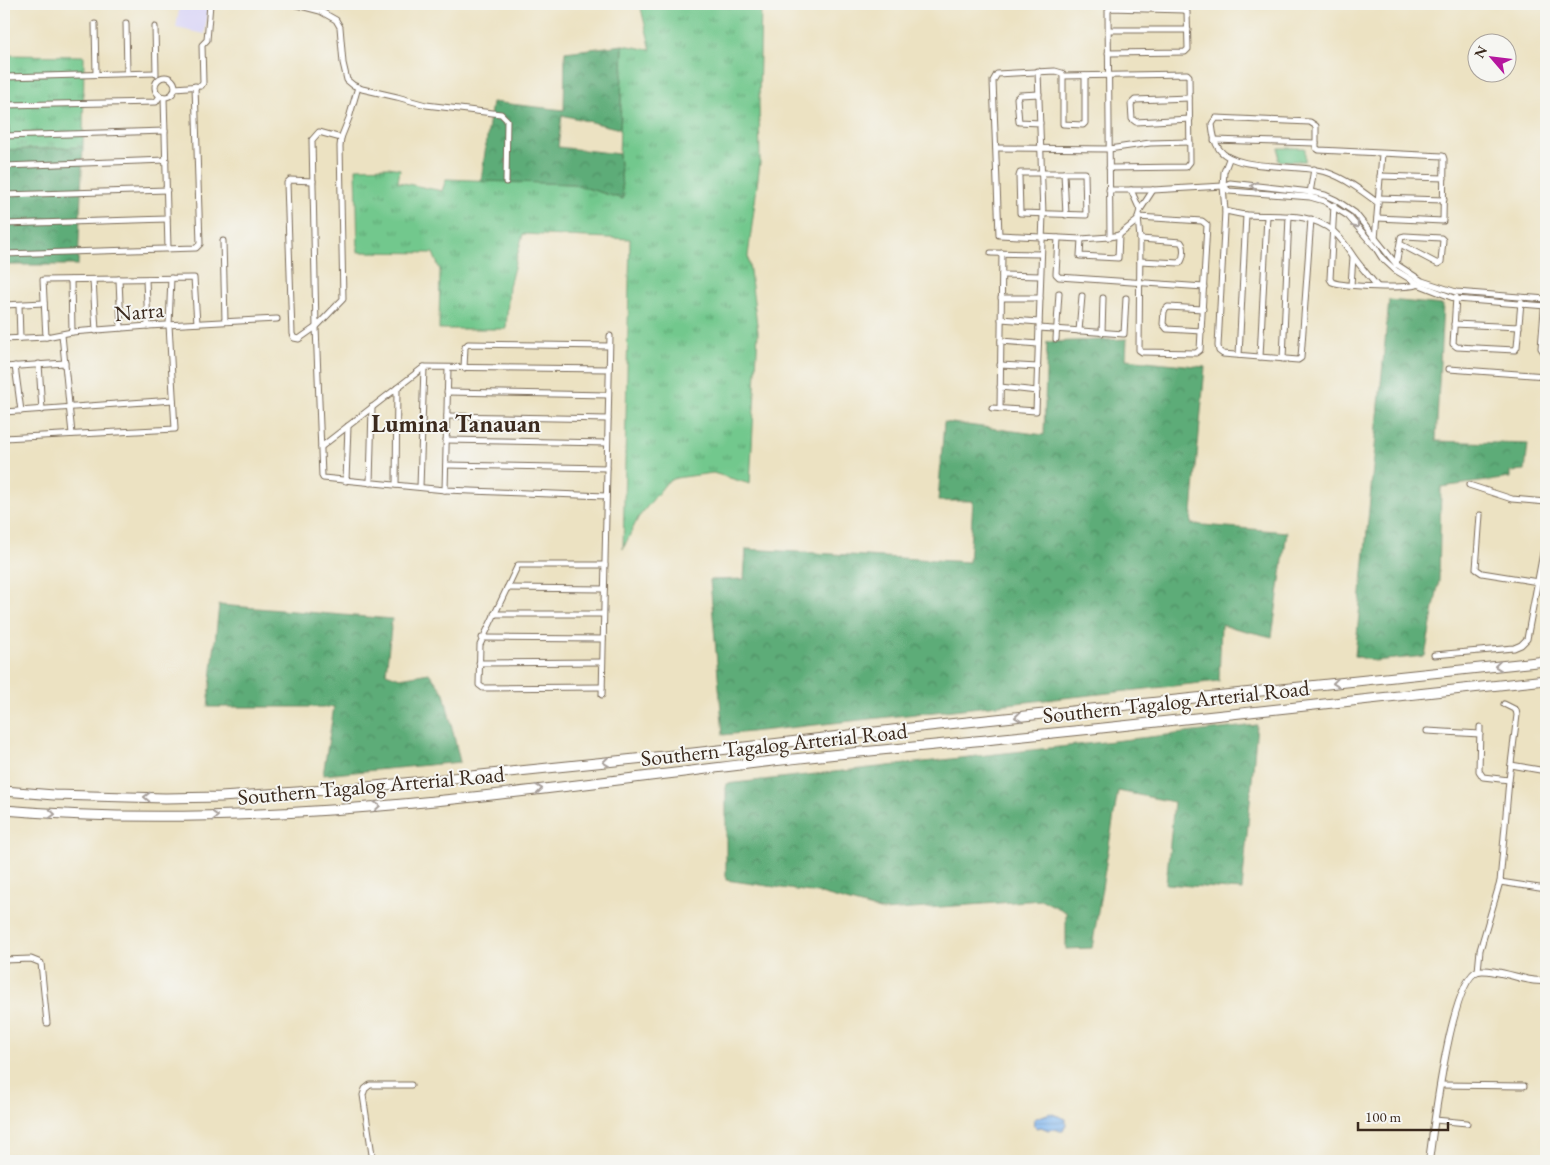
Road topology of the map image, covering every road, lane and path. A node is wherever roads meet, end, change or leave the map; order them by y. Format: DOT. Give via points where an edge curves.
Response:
graph roads {
  1 [pos="210,4"];
  2 [pos="292,4"];
  3 [pos="320,4"];
  4 [pos="320,11"];
  5 [pos="126,23"];
  6 [pos="95,24"];
  7 [pos="155,27"];
  8 [pos="1108,30"];
  9 [pos="1188,30"];
  10 [pos="1108,53"];
  11 [pos="5,59"];
  12 [pos="1038,71"];
  13 [pos="127,73"];
  14 [pos="156,73"];
  15 [pos="96,74"];
  16 [pos="1063,76"];
  17 [pos="1085,76"];
  18 [pos="1109,76"];
  19 [pos="5,77"];
  20 [pos="158,79"];
  21 [pos="195,86"];
  22 [pos="358,87"];
  23 [pos="175,88"];
  24 [pos="1039,94"];
  25 [pos="162,97"];
  26 [pos="1190,98"];
  27 [pos="5,105"];
  28 [pos="1190,119"];
  29 [pos="1040,123"];
  30 [pos="165,131"];
  31 [pos="5,136"];
  32 [pos="341,138"];
  33 [pos="1214,140"];
  34 [pos="1190,142"];
  35 [pos="1316,143"];
  36 [pos="996,148"];
  37 [pos="1041,148"];
  38 [pos="1109,149"];
  39 [pos="1382,154"];
  40 [pos="1229,159"];
  41 [pos="166,160"];
  42 [pos="4,166"];
  43 [pos="1109,168"];
  44 [pos="1314,169"];
  45 [pos="1041,173"];
  46 [pos="1064,173"];
  47 [pos="1380,176"];
  48 [pos="1444,178"];
  49 [pos="313,181"];
  50 [pos="506,182"];
  51 [pos="1222,186"];
  52 [pos="1270,188"];
  53 [pos="167,190"];
  54 [pos="1109,190"];
  55 [pos="1131,190"];
  56 [pos="1153,190"];
  57 [pos="1270,194"];
  58 [pos="1310,194"];
  59 [pos="4,195"];
  60 [pos="1336,200"];
  61 [pos="1444,200"];
  62 [pos="1378,201"];
  63 [pos="1334,206"];
  64 [pos="1140,210"];
  65 [pos="1225,211"];
  66 [pos="1042,214"];
  67 [pos="1066,215"];
  68 [pos="1246,215"];
  69 [pos="1267,216"];
  70 [pos="1289,216"];
  71 [pos="1138,218"];
  72 [pos="1377,218"];
  73 [pos="167,219"];
  74 [pos="1311,219"];
  75 [pos="4,224"];
  76 [pos="1333,231"];
  77 [pos="1119,235"];
  78 [pos="1110,237"];
  79 [pos="1041,238"];
  80 [pos="1058,238"];
  81 [pos="1375,238"];
  82 [pos="1081,239"];
  83 [pos="1140,240"];
  84 [pos="223,241"];
  85 [pos="1400,244"];
  86 [pos="1375,247"];
  87 [pos="168,249"];
  88 [pos="991,253"];
  89 [pos="4,254"];
  90 [pos="1002,254"];
  91 [pos="1041,254"];
  92 [pos="1353,256"];
  93 [pos="1140,260"];
  94 [pos="1396,264"];
  95 [pos="1395,270"];
  96 [pos="1002,275"];
  97 [pos="1040,276"];
  98 [pos="171,278"];
  99 [pos="119,279"];
  100 [pos="71,280"];
  101 [pos="93,280"];
  102 [pos="146,280"];
  103 [pos="1140,283"];
  104 [pos="1421,283"];
  105 [pos="1350,285"];
  106 [pos="1377,286"];
  107 [pos="1204,287"];
  108 [pos="1456,292"];
  109 [pos="1059,293"];
  110 [pos="1490,294"];
  111 [pos="1082,296"];
  112 [pos="1522,297"];
  113 [pos="1002,298"];
  114 [pos="1040,298"];
  115 [pos="1103,298"];
  116 [pos="1126,298"];
  117 [pos="1546,298"];
  118 [pos="1456,299"];
  119 [pos="1490,302"];
  120 [pos="44,303"];
  121 [pos="1521,304"];
  122 [pos="4,305"];
  123 [pos="19,305"];
  124 [pos="1545,306"];
  125 [pos="1203,309"];
  126 [pos="277,319"];
  127 [pos="1001,319"];
  128 [pos="225,321"];
  129 [pos="1545,322"];
  130 [pos="196,323"];
  131 [pos="1454,324"];
  132 [pos="169,325"];
  133 [pos="1039,325"];
  134 [pos="148,326"];
  135 [pos="316,327"];
  136 [pos="1519,327"];
  137 [pos="121,328"];
  138 [pos="1056,329"];
  139 [pos="1202,330"];
  140 [pos="96,331"];
  141 [pos="1079,331"];
  142 [pos="72,332"];
  143 [pos="1102,333"];
  144 [pos="62,335"];
  145 [pos="610,336"];
  146 [pos="46,337"];
  147 [pos="20,338"];
  148 [pos="4,339"];
  149 [pos="1056,339"];
  150 [pos="1001,341"];
  151 [pos="1038,344"];
  152 [pos="610,346"];
  153 [pos="1546,351"];
  154 [pos="1240,355"];
  155 [pos="1260,357"];
  156 [pos="1283,359"];
  157 [pos="65,363"];
  158 [pos="39,364"];
  159 [pos="1000,364"];
  160 [pos="15,366"];
  161 [pos="4,367"];
  162 [pos="424,367"];
  163 [pos="1038,367"];
  164 [pos="448,368"];
  165 [pos="464,368"];
  166 [pos="609,369"];
  167 [pos="1449,369"];
  168 [pos="1546,376"];
  169 [pos="1000,387"];
  170 [pos="397,388"];
  171 [pos="1037,391"];
  172 [pos="447,392"];
  173 [pos="608,395"];
  174 [pos="173,400"];
  175 [pos="372,407"];
  176 [pos="70,408"];
  177 [pos="992,408"];
  178 [pos="1000,409"];
  179 [pos="42,410"];
  180 [pos="21,411"];
  181 [pos="4,412"];
  182 [pos="447,416"];
  183 [pos="608,419"];
  184 [pos="348,426"];
  185 [pos="72,434"];
  186 [pos="4,438"];
  187 [pos="446,440"];
  188 [pos="607,443"];
  189 [pos="321,447"];
  190 [pos="446,465"];
  191 [pos="607,468"];
  192 [pos="346,481"];
  193 [pos="370,483"];
  194 [pos="396,485"];
  195 [pos="1469,485"];
  196 [pos="420,486"];
  197 [pos="445,490"];
  198 [pos="606,496"];
  199 [pos="1546,502"];
  200 [pos="1480,515"];
  201 [pos="1546,537"];
  202 [pos="1544,557"];
  203 [pos="604,565"];
  204 [pos="1538,582"];
  205 [pos="507,588"];
  206 [pos="604,589"];
  207 [pos="494,614"];
  208 [pos="604,614"];
  209 [pos="482,638"];
  210 [pos="603,639"];
  211 [pos="1434,655"];
  212 [pos="1546,661"];
  213 [pos="602,662"];
  214 [pos="479,663"];
  215 [pos="1546,680"];
  216 [pos="602,687"];
  217 [pos="602,695"];
  218 [pos="1504,704"];
  219 [pos="1480,727"];
  220 [pos="1427,730"];
  221 [pos="1480,734"];
  222 [pos="1511,765"];
  223 [pos="1546,771"];
  224 [pos="1509,780"];
  225 [pos="4,791"];
  226 [pos="4,810"];
  227 [pos="1500,882"];
  228 [pos="1546,889"];
  229 [pos="4,960"];
  230 [pos="1478,971"];
  231 [pos="1546,981"];
  232 [pos="48,1023"];
  233 [pos="411,1085"];
  234 [pos="1440,1085"];
  235 [pos="1524,1086"];
  236 [pos="1435,1120"];
  237 [pos="1467,1123"];
  238 [pos="373,1161"];
  239 [pos="1428,1161"];
  1 -- 21 [label="street" via="207,40 202,45 203,83"];
  2 -- 4 [label="street"];
  3 -- 4 [label="street"];
  4 -- 22 [label="street" via="332,17 340,27 347,80"];
  5 -- 13 [label="street"];
  6 -- 15 [label="street"];
  7 -- 14 [label="street"];
  8 -- 9 [label="street"];
  8 -- 9 [label="street" via="1110,8 1184,10 1187,12"];
  8 -- 10 [label="street"];
  9 -- 10 [label="street" via="1188,49 1185,52"];
  10 -- 18 [label="street"];
  11 -- 19 [label="street"];
  12 -- 16 [label="street" via="1059,71"];
  12 -- 24 [label="street"];
  12 -- 36 [label="street" via="997,74 992,80"];
  13 -- 14 [label="street"];
  13 -- 15 [label="street"];
  14 -- 20 [label="street"];
  15 -- 19 [label="street"];
  16 -- 17 [label="street"];
  16 -- 17 [label="street" via="1063,124 1084,125"];
  17 -- 18 [label="street"];
  18 -- 26 [label="street" via="1186,74 1189,76"];
  18 -- 38 [label="street"];
  19 -- 27 [label="street"];
  20 -- 23 [label="street" via="170,78"];
  20 -- 25 [label="street" via="155,86 157,94"];
  21 -- 23 [label="street"];
  21 -- 87 [label="street" via="200,244 196,248"];
  22 -- 32 [label="street"];
  22 -- 50 [label="street" via="426,105 501,114 507,120"];
  23 -- 25 [label="street" via="172,94"];
  24 -- 29 [label="street"];
  24 -- 29 [label="street" via="1017,98 1019,122"];
  25 -- 27 [label="street" via="156,102"];
  25 -- 30 [label="street"];
  26 -- 28 [label="street"];
  26 -- 28 [label="street" via="1135,100 1131,104 1132,119 1136,122"];
  27 -- 31 [label="street"];
  28 -- 34 [label="street"];
  29 -- 37 [label="street"];
  30 -- 31 [label="street"];
  30 -- 41 [label="street"];
  32 -- 49 [label="street" via="319,132 312,140"];
  32 -- 135 [label="street" via="343,299"];
  33 -- 35 [label="street"];
  33 -- 35 [label="street" via="1212,124 1216,118 1310,122 1316,126"];
  33 -- 40 [label="street"];
  34 -- 38 [label="street"];
  34 -- 43 [label="street" via="1190,162 1186,167"];
  35 -- 39 [label="street" via="1319,150"];
  36 -- 37 [label="street"];
  36 -- 79 [label="street" via="999,235"];
  37 -- 38 [label="street"];
  37 -- 45 [label="street"];
  38 -- 43 [label="street"];
  39 -- 47 [label="street"];
  39 -- 48 [label="street" via="1441,155"];
  40 -- 44 [label="street" via="1240,163"];
  40 -- 51 [label="street"];
  41 -- 42 [label="street"];
  41 -- 53 [label="street"];
  43 -- 54 [label="street"];
  44 -- 58 [label="street"];
  44 -- 62 [label="street" via="1340,178"];
  45 -- 46 [label="street"];
  45 -- 66 [label="street"];
  45 -- 66 [label="street" via="1019,174 1019,212"];
  46 -- 67 [label="street"];
  46 -- 67 [label="street" via="1086,175 1086,215"];
  47 -- 48 [label="street"];
  47 -- 62 [label="street"];
  48 -- 61 [label="street"];
  49 -- 135 [label="street"];
  49 -- 135 [label="street" via="290,180 287,183 292,334 299,339"];
  52 -- 51 [label="street, one-way" via="1230,183"];
  51 -- 56 [label="street"];
  51 -- 57 [label="street" via="1229,191"];
  51 -- 65 [label="street"];
  52 -- 57 [label="street"];
  52 -- 58 [label="street"];
  53 -- 59 [label="street"];
  53 -- 73 [label="street"];
  54 -- 55 [label="street"];
  54 -- 78 [label="street"];
  55 -- 56 [label="street"];
  55 -- 64 [label="street"];
  56 -- 64 [label="street"];
  57 -- 58 [label="street"];
  58 -- 60 [label="street"];
  58 -- 63 [label="street"];
  60 -- 63 [label="street"];
  60 -- 81 [label="street" via="1355,213"];
  61 -- 62 [label="street"];
  61 -- 72 [label="street" via="1443,221"];
  62 -- 72 [label="street"];
  63 -- 76 [label="street"];
  63 -- 86 [label="street, one-way" via="1348,216"];
  64 -- 71 [label="street"];
  65 -- 68 [label="street"];
  65 -- 154 [label="street" via="1218,346 1223,354"];
  66 -- 67 [label="street"];
  66 -- 79 [label="street"];
  68 -- 69 [label="street"];
  68 -- 154 [label="street"];
  69 -- 70 [label="street"];
  69 -- 155 [label="street"];
  70 -- 74 [label="street"];
  70 -- 156 [label="street"];
  71 -- 77 [label="street"];
  71 -- 83 [label="street"];
  71 -- 107 [label="street" via="1202,220 1206,223"];
  72 -- 81 [label="street"];
  73 -- 75 [label="street"];
  73 -- 87 [label="street"];
  74 -- 76 [label="street"];
  74 -- 156 [label="street" via="1301,358"];
  76 -- 92 [label="street"];
  76 -- 105 [label="street" via="1330,279"];
  77 -- 78 [label="street"];
  77 -- 82 [label="street" via="1118,258 1080,256"];
  78 -- 82 [label="street"];
  79 -- 80 [label="street"];
  79 -- 91 [label="street"];
  80 -- 82 [label="street"];
  80 -- 103 [label="street" via="1057,276"];
  81 -- 86 [label="street"];
  81 -- 94 [label="street"];
  83 -- 93 [label="street"];
  83 -- 93 [label="street" via="1181,242 1184,247 1180,263"];
  84 -- 128 [label="street"];
  85 -- 85 [label="street" via="1403,236 1440,237 1441,262 1438,264 1425,259"];
  85 -- 94 [label="street"];
  86 -- 95 [label="street"];
  87 -- 89 [label="street"];
  88 -- 90 [label="street"];
  90 -- 91 [label="street"];
  90 -- 96 [label="street"];
  91 -- 97 [label="street"];
  92 -- 105 [label="street"];
  92 -- 106 [label="street"];
  93 -- 103 [label="street"];
  94 -- 95 [label="street"];
  94 -- 104 [label="street"];
  95 -- 104 [label="street"];
  96 -- 97 [label="street"];
  96 -- 113 [label="street"];
  97 -- 114 [label="street"];
  98 -- 102 [label="street"];
  98 -- 130 [label="street" via="194,278"];
  98 -- 132 [label="street"];
  99 -- 101 [label="street"];
  99 -- 102 [label="street"];
  99 -- 137 [label="street"];
  100 -- 101 [label="street"];
  100 -- 120 [label="street" via="43,280"];
  100 -- 142 [label="street"];
  101 -- 140 [label="street"];
  102 -- 134 [label="street"];
  103 -- 107 [label="street"];
  103 -- 139 [label="street" via="1140,351 1196,354 1200,350"];
  104 -- 106 [label="street" via="1399,288"];
  104 -- 108 [label="street"];
  104 -- 118 [label="street"];
  105 -- 106 [label="street"];
  107 -- 125 [label="street"];
  108 -- 110 [label="street"];
  108 -- 118 [label="street"];
  109 -- 138 [label="street"];
  110 -- 112 [label="street"];
  110 -- 119 [label="street"];
  111 -- 141 [label="street"];
  112 -- 117 [label="street"];
  112 -- 121 [label="street"];
  113 -- 114 [label="street"];
  113 -- 127 [label="street"];
  114 -- 133 [label="street"];
  115 -- 143 [label="street"];
  116 -- 143 [label="street" via="1124,334"];
  117 -- 124 [label="street"];
  118 -- 119 [label="street"];
  118 -- 131 [label="street"];
  119 -- 121 [label="street"];
  120 -- 123 [label="street"];
  120 -- 146 [label="street"];
  121 -- 124 [label="street"];
  121 -- 136 [label="street"];
  122 -- 123 [label="street"];
  123 -- 147 [label="street"];
  124 -- 129 [label="street"];
  125 -- 139 [label="street"];
  125 -- 139 [label="street" via="1168,307 1164,311 1163,324 1167,329"];
  126 -- 128 [label="street, Narra"];
  127 -- 133 [label="street"];
  127 -- 150 [label="street"];
  128 -- 130 [label="street, Narra"];
  129 -- 153 [label="street" via="1541,348"];
  130 -- 132 [label="street, Narra"];
  131 -- 136 [label="street"];
  131 -- 136 [label="street" via="1452,344 1457,347 1515,350"];
  132 -- 134 [label="street, Narra"];
  132 -- 174 [label="street"];
  133 -- 138 [label="street"];
  133 -- 151 [label="street"];
  134 -- 137 [label="street, Narra"];
  135 -- 189 [label="street"];
  137 -- 140 [label="street, Narra"];
  138 -- 141 [label="street"];
  138 -- 149 [label="street"];
  140 -- 142 [label="street, Narra"];
  141 -- 143 [label="street"];
  142 -- 144 [label="street, Narra"];
  144 -- 146 [label="street, Narra"];
  144 -- 157 [label="street"];
  145 -- 152 [label="street"];
  146 -- 147 [label="street, Narra"];
  147 -- 148 [label="street, Narra"];
  150 -- 151 [label="street"];
  150 -- 159 [label="street"];
  151 -- 163 [label="street"];
  152 -- 165 [label="street" via="468,344"];
  152 -- 166 [label="street"];
  154 -- 155 [label="street"];
  155 -- 156 [label="street"];
  157 -- 158 [label="street"];
  157 -- 176 [label="street"];
  158 -- 160 [label="street"];
  158 -- 179 [label="street"];
  159 -- 163 [label="street"];
  159 -- 169 [label="street"];
  160 -- 161 [label="street"];
  160 -- 180 [label="street"];
  162 -- 164 [label="street"];
  162 -- 170 [label="street"];
  162 -- 196 [label="street"];
  163 -- 171 [label="street"];
  164 -- 165 [label="street"];
  164 -- 172 [label="street"];
  165 -- 166 [label="street"];
  166 -- 173 [label="street"];
  167 -- 168 [label="street"];
  169 -- 171 [label="street"];
  169 -- 178 [label="street"];
  170 -- 175 [label="street"];
  170 -- 194 [label="street"];
  171 -- 178 [label="street" via="1036,411"];
  172 -- 173 [label="street"];
  172 -- 182 [label="street"];
  173 -- 183 [label="street"];
  174 -- 176 [label="street"];
  174 -- 185 [label="street" via="175,429"];
  175 -- 184 [label="street"];
  175 -- 193 [label="street"];
  176 -- 179 [label="street"];
  176 -- 185 [label="street"];
  177 -- 178 [label="street"];
  179 -- 180 [label="street"];
  180 -- 181 [label="street"];
  182 -- 183 [label="street"];
  182 -- 187 [label="street"];
  183 -- 188 [label="street"];
  184 -- 189 [label="street"];
  184 -- 192 [label="street"];
  185 -- 186 [label="street"];
  187 -- 188 [label="street"];
  187 -- 190 [label="street"];
  188 -- 191 [label="street"];
  189 -- 192 [label="street" via="322,476"];
  190 -- 191 [label="street"];
  190 -- 197 [label="street"];
  191 -- 198 [label="street"];
  192 -- 193 [label="street"];
  193 -- 194 [label="street"];
  194 -- 196 [label="street"];
  195 -- 199 [label="street" via="1512,498"];
  196 -- 197 [label="street"];
  197 -- 198 [label="street"];
  198 -- 203 [label="street"];
  200 -- 204 [label="street" via="1476,569"];
  201 -- 202 [label="street"];
  202 -- 204 [label="street"];
  203 -- 205 [label="street" via="518,566"];
  203 -- 206 [label="street"];
  204 -- 211 [label="street" via="1527,639 1521,645"];
  205 -- 206 [label="street"];
  205 -- 207 [label="street"];
  206 -- 208 [label="street"];
  207 -- 208 [label="street"];
  207 -- 209 [label="street"];
  208 -- 210 [label="street"];
  209 -- 210 [label="street"];
  209 -- 214 [label="street"];
  210 -- 213 [label="street"];
  212 -- 225 [label="highway, Southern Tagalog Arterial Road, one-way" via="356,788 165,798"];
  213 -- 214 [label="street"];
  213 -- 216 [label="street"];
  214 -- 216 [label="street" via="479,685 482,688"];
  226 -- 215 [label="highway, Southern Tagalog Arterial Road, one-way" via="162,817 355,808"];
  216 -- 217 [label="street"];
  218 -- 222 [label="street" via="1516,710 1517,715"];
  219 -- 221 [label="street"];
  220 -- 221 [label="street"];
  221 -- 224 [label="street" via="1480,774"];
  222 -- 223 [label="street"];
  222 -- 224 [label="street"];
  224 -- 227 [label="street"];
  227 -- 228 [label="street"];
  227 -- 230 [label="street" via="1480,950"];
  229 -- 232 [label="street" via="32,959 41,962"];
  230 -- 231 [label="street"];
  230 -- 234 [label="street" via="1470,977 1453,1022"];
  233 -- 238 [label="street" via="370,1085 365,1089 363,1095"];
  234 -- 235 [label="street"];
  234 -- 236 [label="street"];
  236 -- 237 [label="street"];
  236 -- 239 [label="street"];
}
